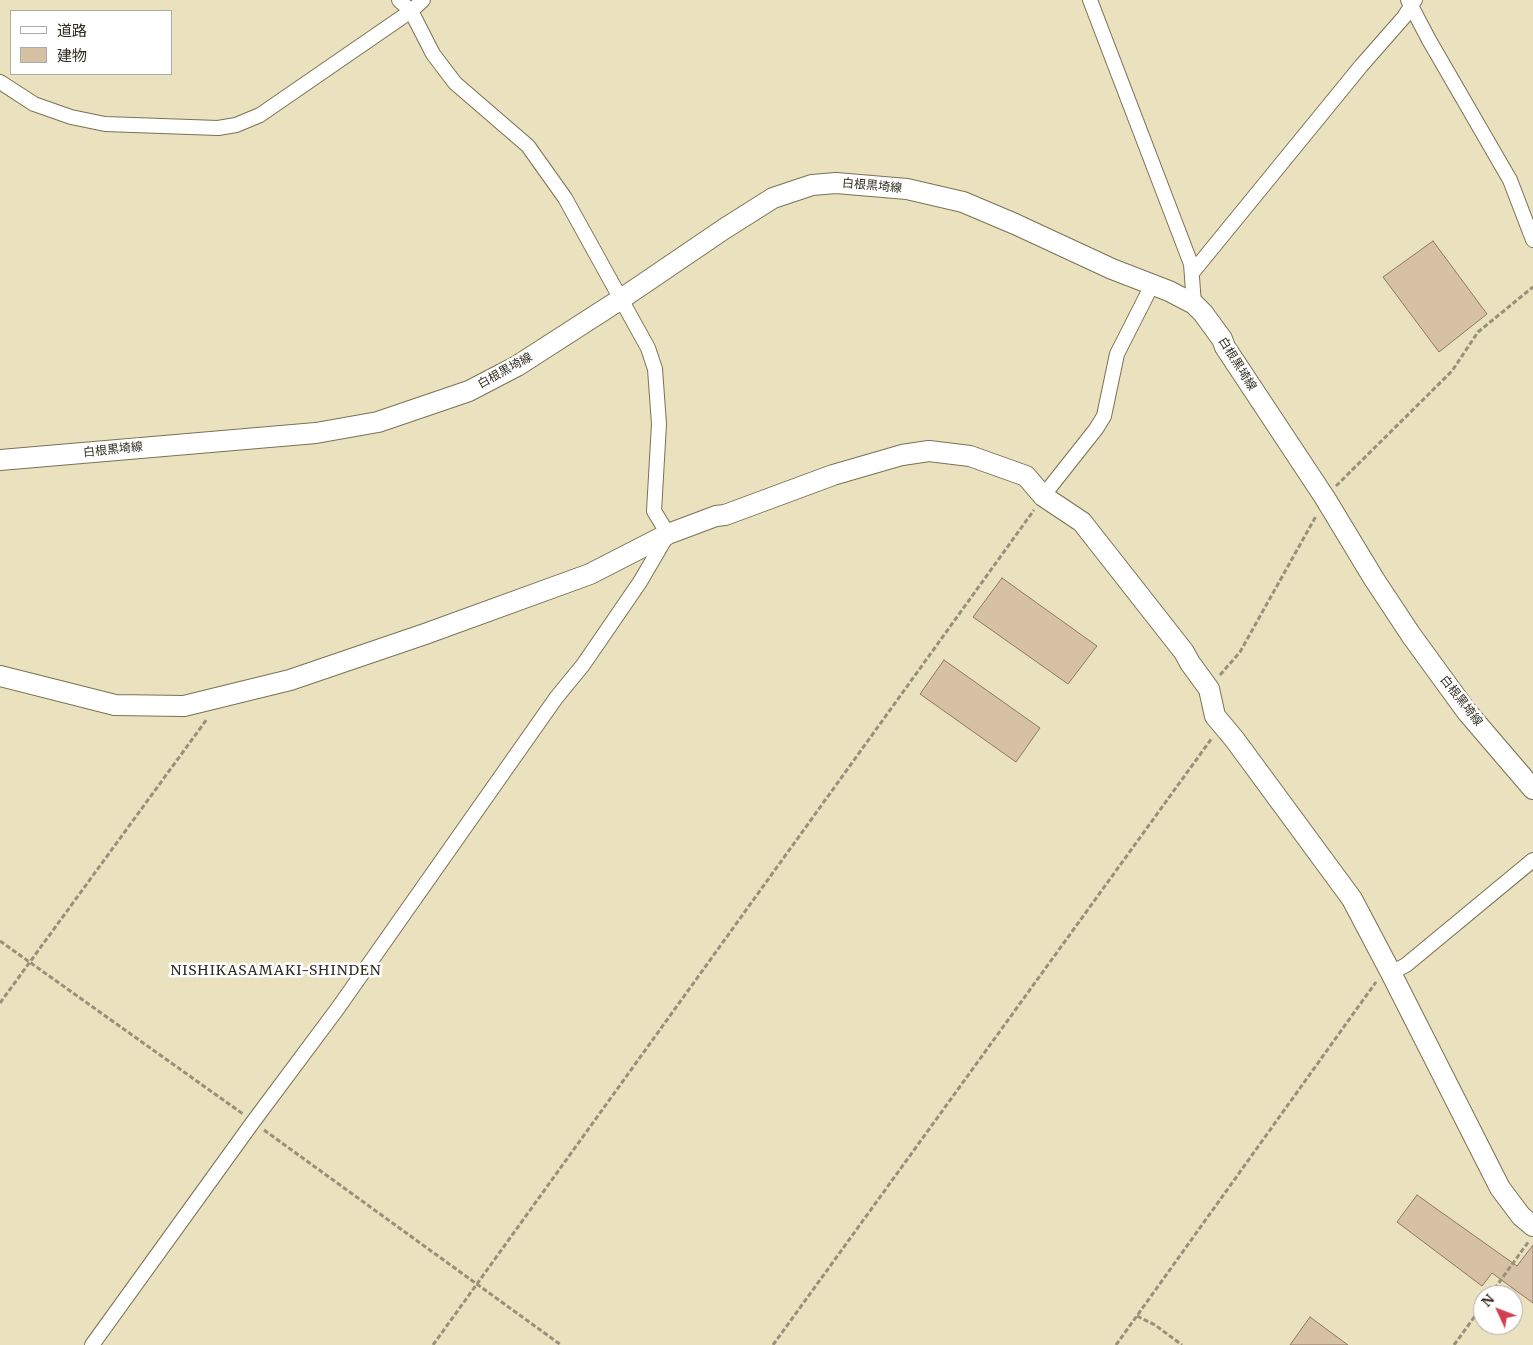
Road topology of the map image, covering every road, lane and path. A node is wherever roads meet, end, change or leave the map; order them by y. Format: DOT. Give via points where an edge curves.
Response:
graph roads {
  1 [pos="400,0"];
  2 [pos="424,0"];
  3 [pos="1090,0"];
  4 [pos="1411,2"];
  5 [pos="411,11"];
  6 [pos="0,82"];
  7 [pos="1533,240"];
  8 [pos="1192,273"];
  9 [pos="1152,285"];
  10 [pos="1533,287"];
  11 [pos="621,298"];
  12 [pos="1194,304"];
  13 [pos="0,460"];
  14 [pos="1044,496"];
  15 [pos="1326,498"];
  16 [pos="668,534"];
  17 [pos="0,676"];
  18 [pos="1209,689"];
  19 [pos="224,697"];
  20 [pos="1221,724"];
  21 [pos="1533,788"];
  22 [pos="1533,860"];
  23 [pos="0,941"];
  24 [pos="29,962"];
  25 [pos="1391,973"];
  26 [pos="0,1003"];
  27 [pos="253,1122"];
  28 [pos="1533,1226"];
  29 [pos="1533,1235"];
  30 [pos="478,1284"];
  31 [pos="1497,1285"];
  32 [pos="1137,1316"];
  33 [pos="1473,1318"];
  34 [pos="92,1345"];
  35 [pos="433,1345"];
  36 [pos="561,1345"];
  37 [pos="773,1345"];
  38 [pos="1116,1345"];
  39 [pos="1182,1345"];
  40 [pos="1454,1345"];
  1 -- 5 [label="street"];
  2 -- 5 [label="street"];
  3 -- 8 [label="street"];
  4 -- 7 [label="street" via="1428,40 1510,180"];
  4 -- 8 [label="street" via="1404,17"];
  5 -- 6 [label="street" via="260,115 236,125 218,128 105,124 34,104"];
  5 -- 11 [label="street" via="433,54 455,82 528,146 565,198"];
  8 -- 12 [label="street"];
  9 -- 11 [label="street, 白根黒埼線" via="963,202 907,189 836,183 812,185 773,198"];
  9 -- 12 [label="street, 白根黒埼線"];
  9 -- 14 [label="street" via="1117,354 1104,416"];
  10 -- 15 [label="path" via="1478,332 1452,371"];
  11 -- 13 [label="street, 白根黒埼線" via="517,366 469,391 378,422 316,433"];
  11 -- 16 [label="street" via="648,348 655,369 659,424 654,511"];
  12 -- 15 [label="street, 白根黒埼線" via="1222,338"];
  14 -- 16 [label="street" via="1026,476 970,456 929,451 902,455 833,475"];
  14 -- 18 [label="street" via="1082,522"];
  14 -- 30 [label="path"];
  15 -- 18 [label="path" via="1240,652"];
  15 -- 21 [label="street, 白根黒埼線" via="1411,636 1467,712"];
  16 -- 19 [label="street" via="572,581 290,680"];
  16 -- 27 [label="street" via="640,582 583,665 556,698 338,1008"];
  17 -- 19 [label="street" via="115,705 184,706"];
  18 -- 20 [label="street" via="1214,716"];
  19 -- 24 [label="path"];
  20 -- 25 [label="street" via="1352,899"];
  20 -- 37 [label="path"];
  22 -- 25 [label="street" via="1406,965"];
  23 -- 24 [label="path"];
  24 -- 26 [label="path"];
  24 -- 27 [label="path"];
  25 -- 28 [label="street" via="1500,1188 1521,1216"];
  25 -- 32 [label="path" via="1378,979"];
  27 -- 30 [label="path"];
  27 -- 34 [label="street"];
  29 -- 31 [label="path"];
  30 -- 35 [label="path"];
  30 -- 36 [label="path"];
  32 -- 38 [label="path"];
  32 -- 39 [label="path"];
  33 -- 40 [label="path"];
}
